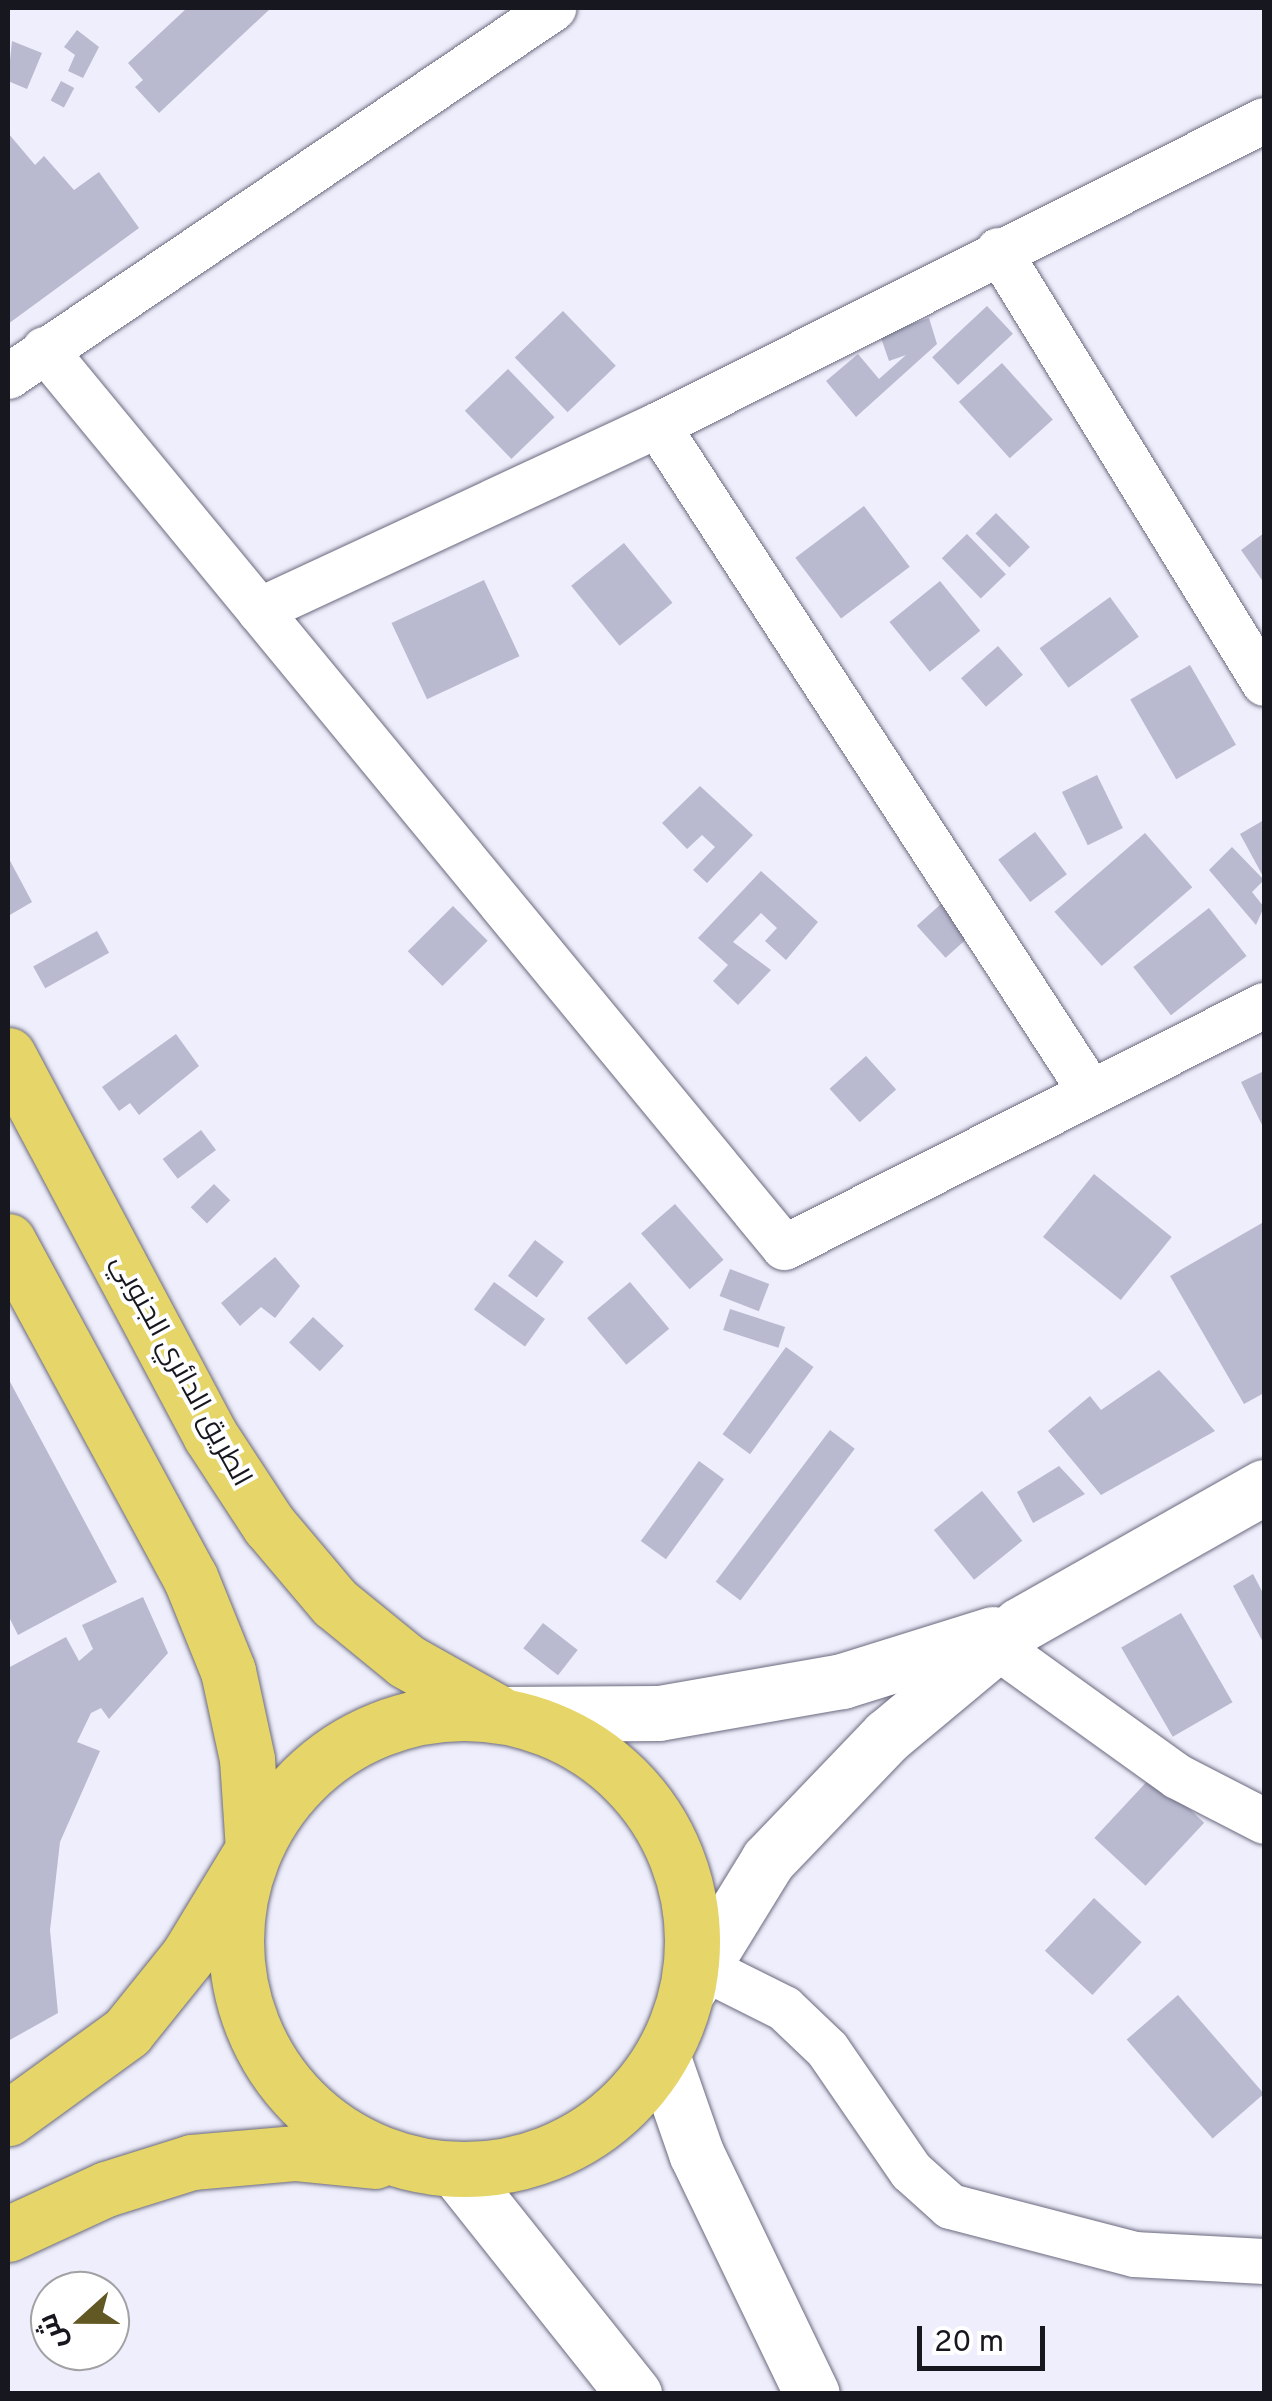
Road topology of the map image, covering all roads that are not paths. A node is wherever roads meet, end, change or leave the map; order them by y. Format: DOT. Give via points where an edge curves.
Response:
graph roads {
  1 [pos="552,8"];
  2 [pos="1264,120"];
  3 [pos="998,250"];
  4 [pos="44,350"];
  5 [pos="8,376"];
  6 [pos="657,424"];
  7 [pos="259,610"];
  8 [pos="1264,683"];
  9 [pos="1264,1004"];
  10 [pos="8,1055"];
  11 [pos="1090,1091"];
  12 [pos="8,1241"];
  13 [pos="1264,1487"];
  14 [pos="1008,1636"];
  15 [pos="500,1714"];
  16 [pos="1264,1821"];
  17 [pos="253,1849"];
  18 [pos="696,1977"];
  19 [pos="663,2058"];
  20 [pos="8,2118"];
  21 [pos="429,2166"];
  22 [pos="8,2234"];
  23 [pos="1264,2261"];
  24 [pos="634,2394"];
  25 [pos="812,2394"];
  1 -- 4 [label="street"];
  2 -- 3 [label="street"];
  3 -- 6 [label="street"];
  3 -- 8 [label="street"];
  4 -- 5 [label="street"];
  4 -- 7 [label="street"];
  6 -- 7 [label="street"];
  6 -- 11 [label="street"];
  7 -- 11 [label="street" via="784,1246"];
  9 -- 11 [label="street"];
  10 -- 15 [label="main road, الطريق الدائري الجنوبي" via="210,1435 269,1525 335,1603 406,1661"];
  12 -- 17 [label="main road" via="190,1576 228,1671 247,1759"];
  13 -- 14 [label="street"];
  14 -- 15 [label="street" via="842,1681 659,1713"];
  14 -- 16 [label="street" via="1177,1776"];
  14 -- 18 [label="street" via="887,1736 768,1860"];
  15 -- 17 [label="main road" via="424,1714 354,1739 294,1786"];
  15 -- 18 [label="main road" via="570,1737 640,1796 671,1842 692,1913"];
  17 -- 20 [label="main road" via="188,1956 127,2032"];
  17 -- 21 [label="main road" via="235,1925 237,1945 244,2003 277,2074 332,2129"];
  18 -- 19 [label="main road"];
  18 -- 23 [label="street" via="784,2008 827,2049 911,2171 950,2206 1134,2254"];
  19 -- 21 [label="main road" via="615,2116 551,2155 478,2172"];
  19 -- 25 [label="street" via="696,2154"];
  21 -- 22 [label="main road" via="294,2153 192,2162 106,2189"];
  21 -- 24 [label="street"];
}
